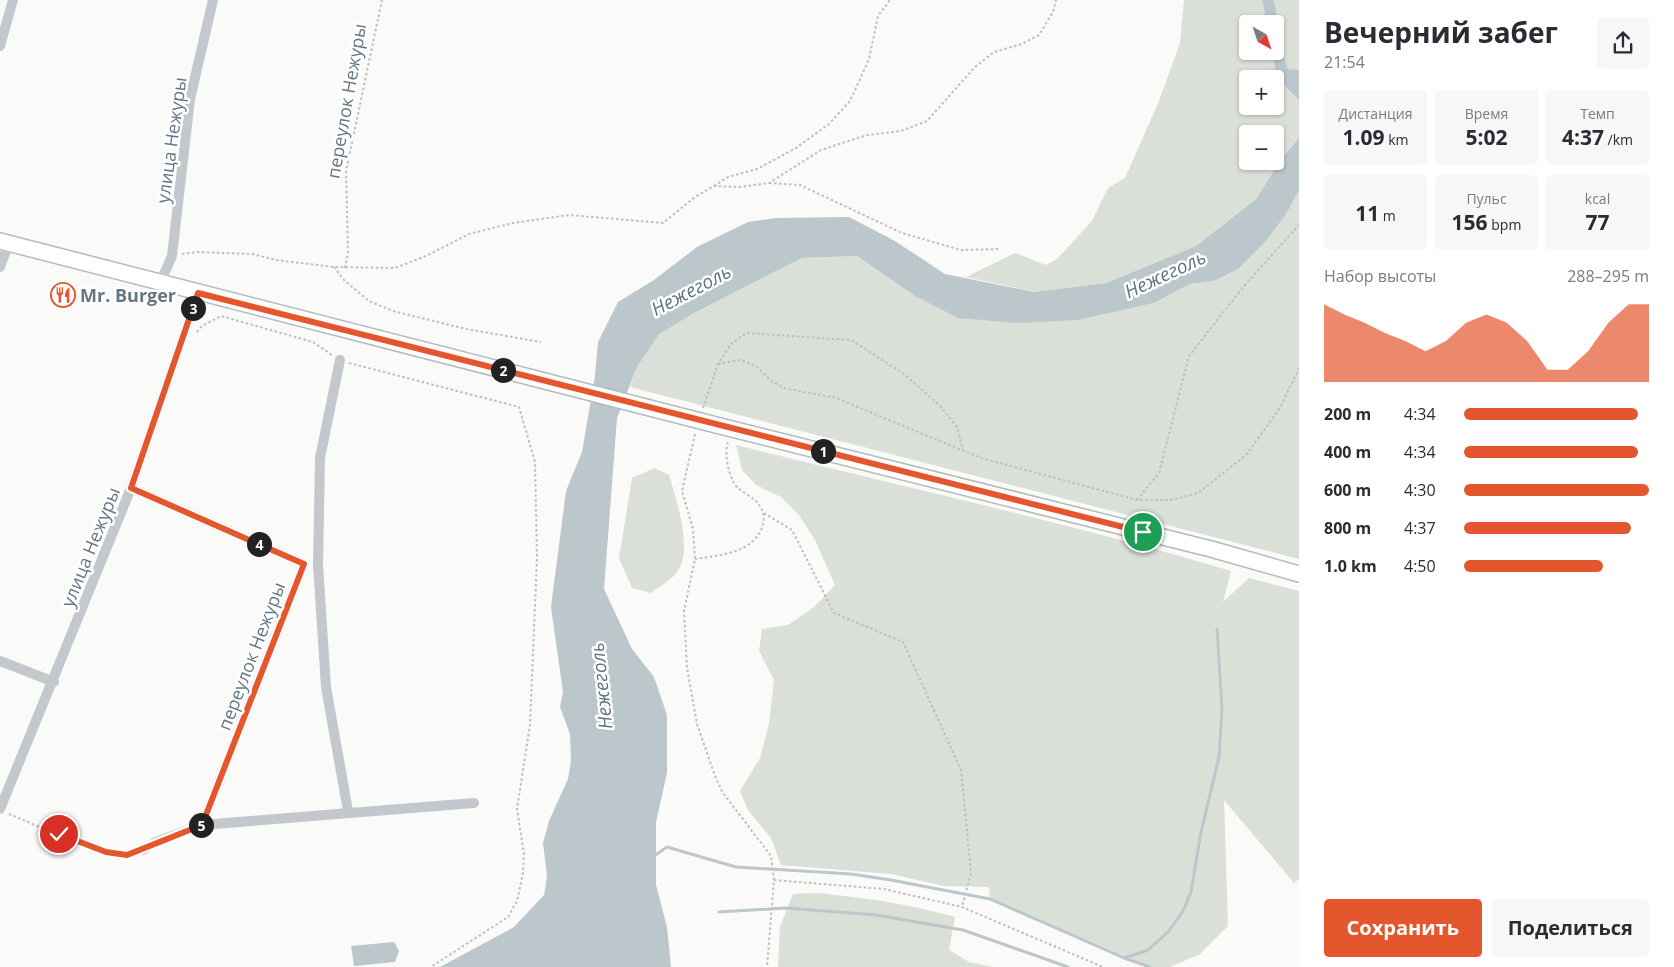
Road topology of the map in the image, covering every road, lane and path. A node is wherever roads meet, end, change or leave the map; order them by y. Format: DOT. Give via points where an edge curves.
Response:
graph roads {
  1 [pos="13,0"];
  2 [pos="212,0"];
  3 [pos="382,0"];
  4 [pos="890,0"];
  5 [pos="1056,0"];
  6 [pos="0,46"];
  7 [pos="769,183"];
  8 [pos="714,186"];
  9 [pos="1299,225"];
  10 [pos="4,242"];
  11 [pos="998,249"];
  12 [pos="172,256"];
  13 [pos="0,267"];
  14 [pos="334,267"];
  15 [pos="345,268"];
  16 [pos="160,283"];
  17 [pos="198,293"];
  18 [pos="182,339"];
  19 [pos="541,342"];
  20 [pos="340,360"];
  21 [pos="718,364"];
  22 [pos="1299,368"];
  23 [pos="701,414"];
  24 [pos="734,428"];
  25 [pos="695,432"];
  26 [pos="963,450"];
  27 [pos="131,488"];
  28 [pos="1138,500"];
  29 [pos="764,513"];
  30 [pos="695,559"];
  31 [pos="304,564"];
  32 [pos="318,564"];
  33 [pos="1299,574"];
  34 [pos="0,661"];
  35 [pos="54,682"];
  36 [pos="474,803"];
  37 [pos="4,811"];
  38 [pos="348,811"];
  39 [pos="202,825"];
  40 [pos="143,850"];
  41 [pos="774,880"];
  42 [pos="962,907"];
  43 [pos="431,967"];
  44 [pos="767,967"];
  45 [pos="1103,967"];
  1 -- 6 [label="street"];
  2 -- 12 [label="street, улица Нежуры" via="190,99"];
  3 -- 15 [label="path, переулок Нежуры" via="346,171 348,252"];
  4 -- 8 [label="path" via="878,16 870,59 850,101 830,124 796,148 757,169 728,177"];
  5 -- 7 [label="path" via="1053,12 1039,35 994,52 975,67 928,121 901,131 867,135 821,150"];
  7 -- 8 [label="path"];
  7 -- 11 [label="path" via="800,185 902,233 961,250"];
  8 -- 15 [label="path" via="663,223 569,215 513,223 470,234 395,268"];
  9 -- 28 [label="path" via="1244,286 1189,356 1159,473"];
  10 -- 13 [label="street"];
  10 -- 16 [label="main road"];
  12 -- 14 [label="path" via="197,252 252,254"];
  12 -- 16 [label="street, улица Нежуры"];
  14 -- 15 [label="path"];
  14 -- 19 [label="path" via="369,301 393,311 466,329"];
  16 -- 17 [label="main road"];
  17 -- 18 [label="street, улица Нежуры"];
  17 -- 24 [label="main road, bridge"];
  18 -- 20 [label="path" via="192,339 202,326 221,316 313,342"];
  18 -- 27 [label="street, улица Нежуры"];
  20 -- 32 [label="street" via="320,458"];
  20 -- 43 [label="path" via="519,407 535,462 537,558 531,716 517,809 524,854 523,873 517,901 508,917"];
  21 -- 23 [label="path"];
  21 -- 26 [label="path" via="740,360 756,366 784,388 836,398"];
  21 -- 26 [label="path" via="730,344 746,333 851,340 904,374 941,406 957,427"];
  22 -- 28 [label="path" via="1280,408 1246,455 1198,493 1171,500"];
  24 -- 29 [label="path" via="725,450 734,484 759,504"];
  24 -- 33 [label="main road"];
  25 -- 30 [label="path" via="682,491 693,529"];
  26 -- 28 [label="path" via="1043,477"];
  27 -- 31 [label="street"];
  27 -- 35 [label="street, улица Нежуры"];
  29 -- 30 [label="path" via="763,526 747,546 731,553"];
  29 -- 42 [label="path" via="792,530 834,613 904,642 961,770 971,873"];
  30 -- 41 [label="path" via="684,611 687,668 696,724 723,793 771,856"];
  31 -- 32 [label="street"];
  31 -- 39 [label="street, переулок Нежуры"];
  32 -- 38 [label="street" via="326,687"];
  34 -- 35 [label="street"];
  35 -- 37 [label="street, улица Нежуры"];
  36 -- 38 [label="street"];
  37 -- 40 [label="path" via="106,852 127,855"];
  38 -- 39 [label="street"];
  39 -- 40 [label="street"];
  41 -- 42 [label="path" via="884,889"];
  41 -- 44 [label="path"];
  42 -- 45 [label="path"];
}
